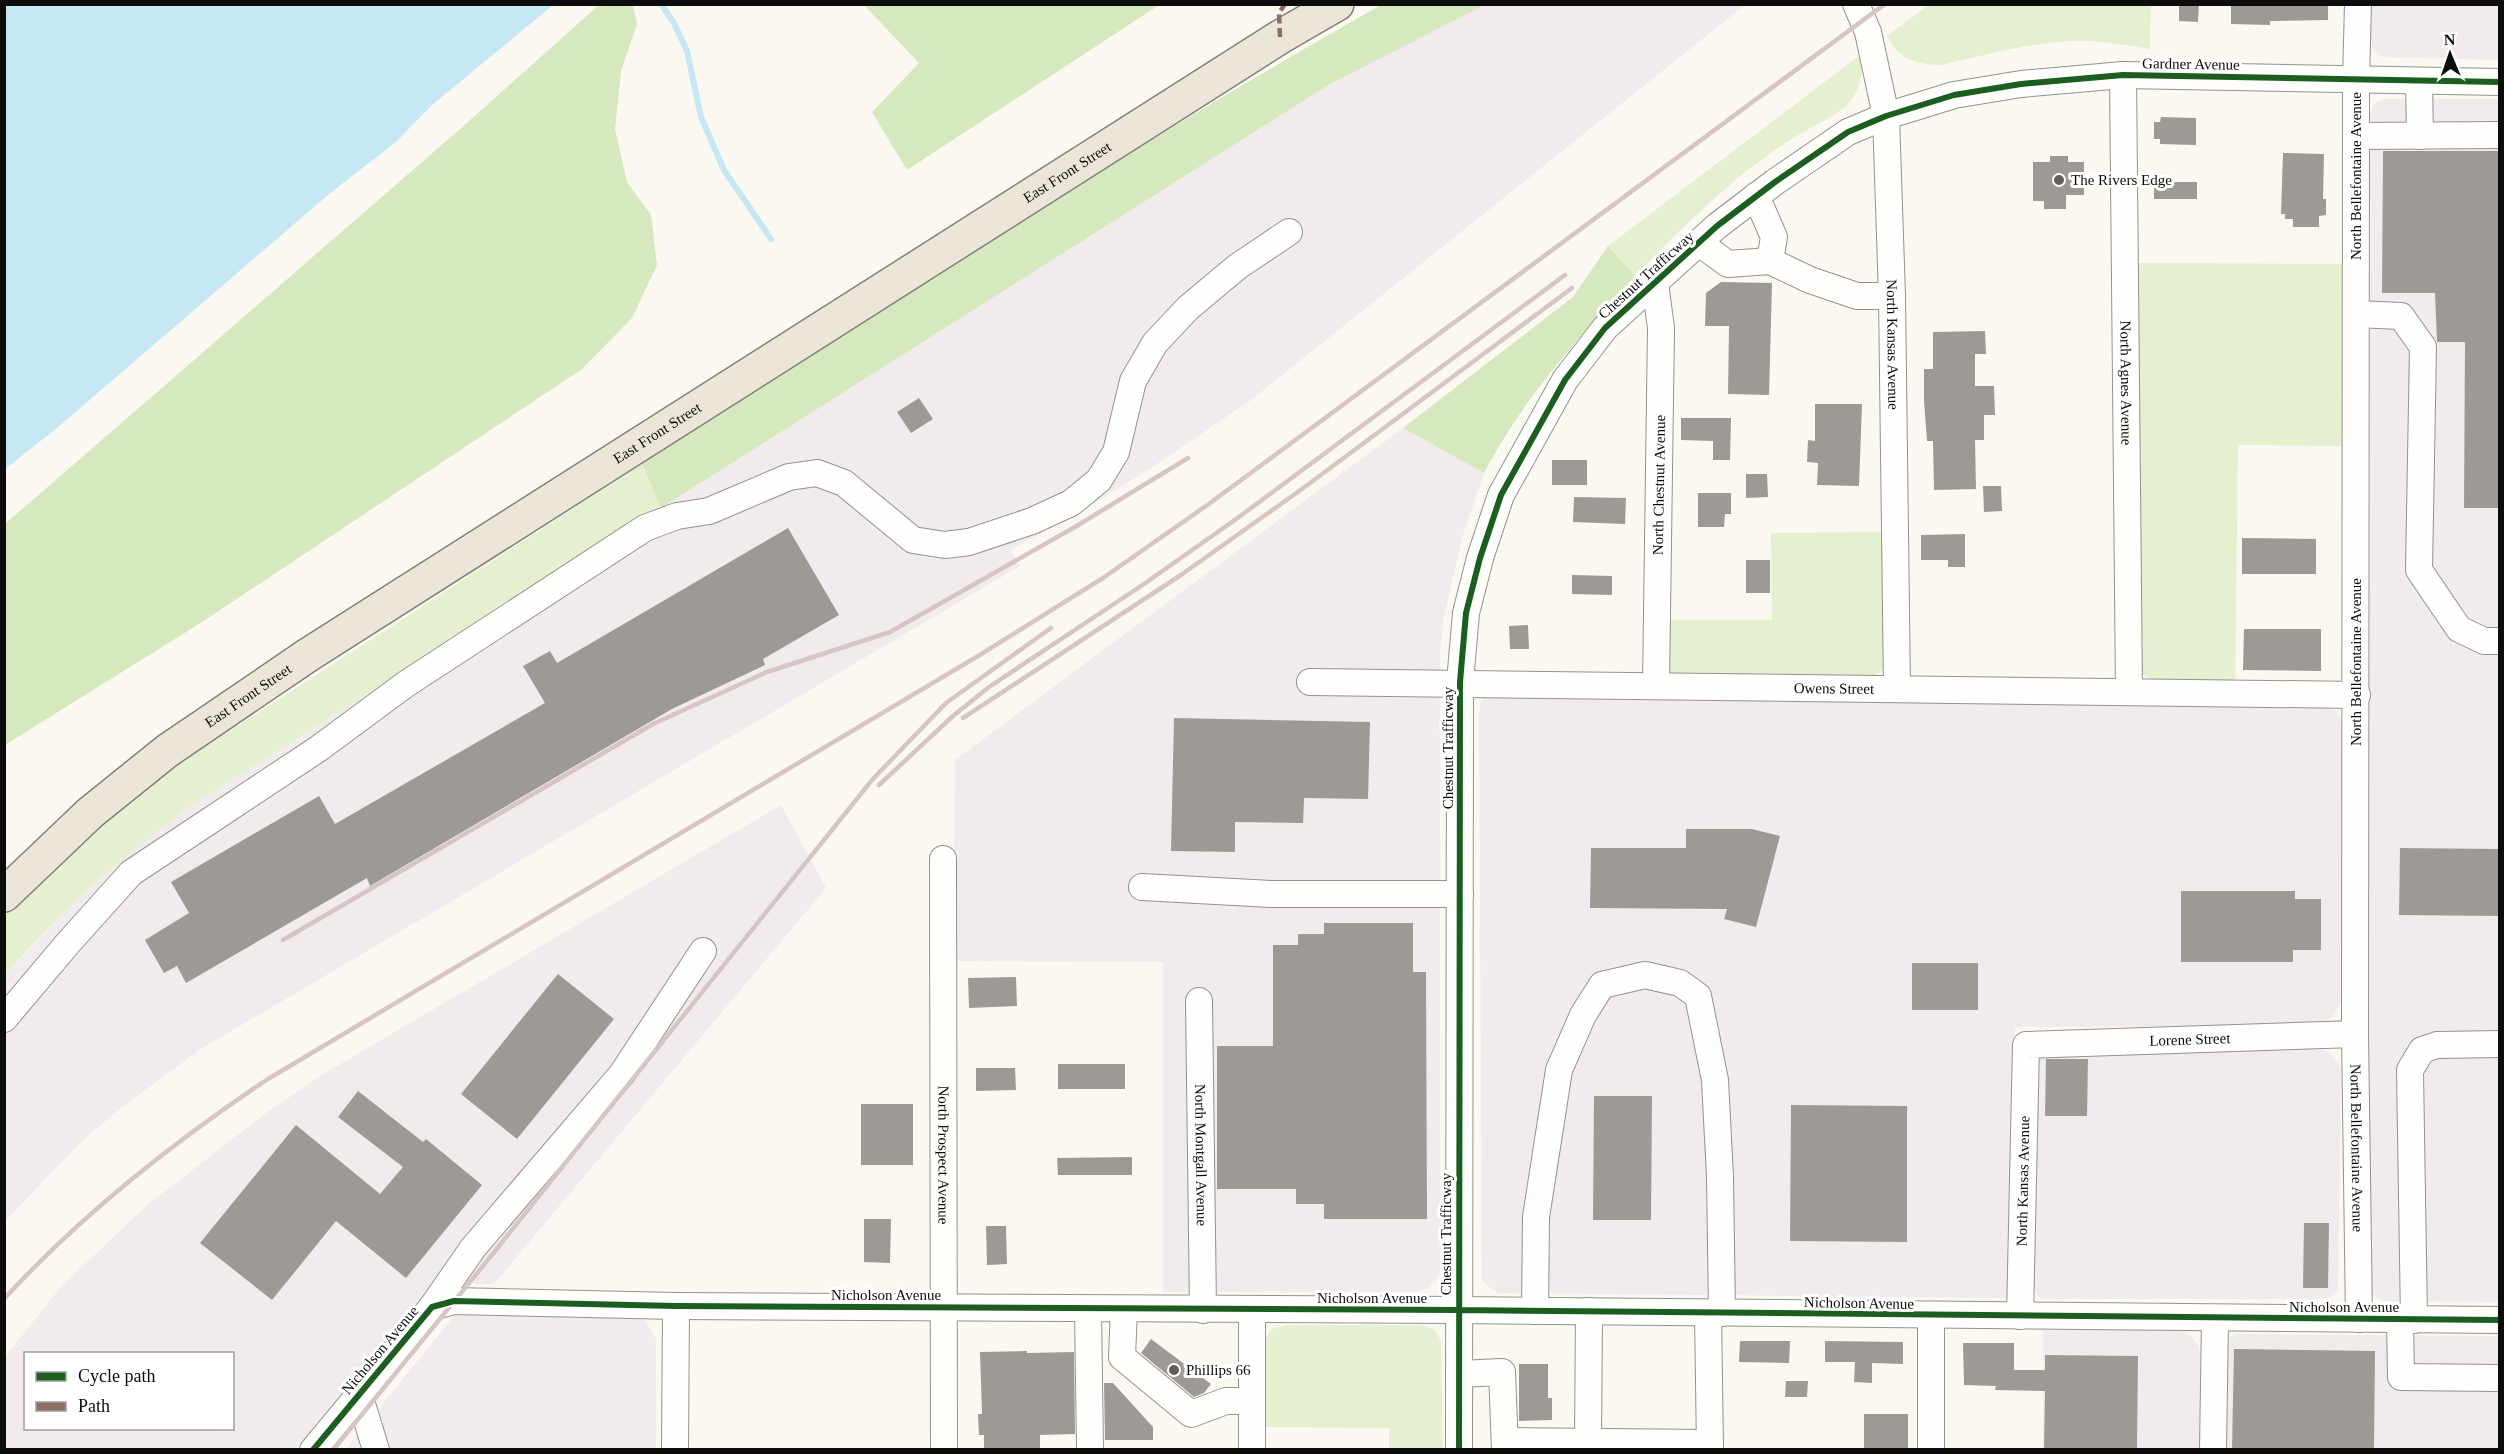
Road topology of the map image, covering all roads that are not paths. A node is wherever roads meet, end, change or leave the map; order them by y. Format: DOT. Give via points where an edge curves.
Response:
graph roads {
  1 [pos="1337,4"];
  2 [pos="1856,4"];
  3 [pos="2358,4"];
  4 [pos="2123,75"];
  5 [pos="2356,79"];
  6 [pos="2419,81"];
  7 [pos="2499,82"];
  8 [pos="1886,116"];
  9 [pos="2420,135"];
  10 [pos="2499,135"];
  11 [pos="2356,136"];
  12 [pos="1756,196"];
  13 [pos="1289,232"];
  14 [pos="1699,243"];
  15 [pos="1770,261"];
  16 [pos="1655,283"];
  17 [pos="1892,296"];
  18 [pos="2356,314"];
  19 [pos="2499,641"];
  20 [pos="1310,682"];
  21 [pos="1460,682"];
  22 [pos="1656,686"];
  23 [pos="1897,689"];
  24 [pos="2129,691"];
  25 [pos="2357,695"];
  26 [pos="943,858"];
  27 [pos="1142,887"];
  28 [pos="1460,894"];
  29 [pos="4,895"];
  30 [pos="703,951"];
  31 [pos="1198,1001"];
  32 [pos="4,1019"];
  33 [pos="2355,1034"];
  34 [pos="2499,1044"];
  35 [pos="2026,1045"];
  36 [pos="676,1306"];
  37 [pos="432,1307"];
  38 [pos="943,1307"];
  39 [pos="1088,1309"];
  40 [pos="1124,1309"];
  41 [pos="1203,1310"];
  42 [pos="1252,1310"];
  43 [pos="1458,1310"];
  44 [pos="1535,1311"];
  45 [pos="1589,1311"];
  46 [pos="1715,1313"];
  47 [pos="1931,1315"];
  48 [pos="2020,1316"];
  49 [pos="2215,1318"];
  50 [pos="2359,1319"];
  51 [pos="2407,1320"];
  52 [pos="2499,1320"];
  53 [pos="1459,1374"];
  54 [pos="2499,1378"];
  55 [pos="359,1394"];
  56 [pos="1252,1401"];
  57 [pos="1588,1442"];
  58 [pos="1505,1445"];
  59 [pos="1710,1446"];
  60 [pos="313,1449"];
  61 [pos="376,1449"];
  62 [pos="675,1449"];
  63 [pos="944,1449"];
  64 [pos="1090,1449"];
  65 [pos="1252,1449"];
  66 [pos="1459,1449"];
  67 [pos="1931,1449"];
  68 [pos="2213,1449"];
  1 -- 29 [label="main road, East Front Street" via="1280,36 308,655 167,751 90,813"];
  2 -- 8 [label="street, North Kansas Avenue" via="1868,33"];
  3 -- 5 [label="street, North Bellefontaine Avenue"];
  4 -- 5 [label="street, Gardner Avenue"];
  4 -- 8 [label="street, Gardner Avenue" via="2021,84 1954,95"];
  4 -- 24 [label="street, North Agnes Avenue"];
  5 -- 6 [label="street, Gardner Avenue"];
  5 -- 11 [label="street, North Bellefontaine Avenue"];
  6 -- 7 [label="street, Gardner Avenue"];
  6 -- 9 [label="street"];
  8 -- 12 [label="street, Chestnut Trafficway" via="1848,132"];
  8 -- 17 [label="street, North Kansas Avenue"];
  9 -- 10 [label="street"];
  9 -- 11 [label="street"];
  11 -- 18 [label="street, North Bellefontaine Avenue"];
  12 -- 14 [label="street, Chestnut Trafficway"];
  12 -- 15 [label="street" via="1774,237"];
  13 -- 32 [label="street" via="1237,267 1188,308 1155,343 1133,381 1116,452 1099,480 1071,503 969,542 945,545 913,540 844,483 817,473 789,477 709,511 676,516 645,528 406,684 318,749 131,873"];
  14 -- 15 [label="street" via="1728,264"];
  14 -- 16 [label="street, Chestnut Trafficway"];
  15 -- 17 [label="street" via="1857,296"];
  16 -- 21 [label="street, Chestnut Trafficway" via="1605,328 1565,380 1501,495 1466,614"];
  16 -- 22 [label="street, North Chestnut Avenue" via="1661,328"];
  17 -- 23 [label="street, North Kansas Avenue"];
  18 -- 19 [label="street" via="2402,316 2423,347 2419,570 2459,629 2484,641"];
  18 -- 25 [label="street, North Bellefontaine Avenue"];
  20 -- 21 [label="street, Owens Street"];
  21 -- 22 [label="street, Owens Street"];
  21 -- 28 [label="street, Chestnut Trafficway"];
  22 -- 23 [label="street, Owens Street"];
  23 -- 24 [label="street, Owens Street"];
  24 -- 25 [label="street, Owens Street"];
  25 -- 33 [label="street, North Bellefontaine Avenue"];
  26 -- 38 [label="street, North Prospect Avenue"];
  27 -- 28 [label="street" via="1271,894"];
  28 -- 43 [label="street, Chestnut Trafficway"];
  30 -- 37 [label="street" via="622,1074 473,1248"];
  31 -- 41 [label="street, North Montgall Avenue"];
  33 -- 35 [label="street, Lorene Street"];
  33 -- 50 [label="street, North Bellefontaine Avenue"];
  34 -- 51 [label="street" via="2436,1045 2422,1050 2410,1070"];
  35 -- 48 [label="street, North Kansas Avenue"];
  36 -- 37 [label="street, Nicholson Avenue" via="454,1301"];
  36 -- 38 [label="street, Nicholson Avenue"];
  36 -- 62 [label="street"];
  37 -- 55 [label="street, Nicholson Avenue"];
  38 -- 39 [label="street, Nicholson Avenue"];
  38 -- 63 [label="street, North Prospect Avenue"];
  39 -- 40 [label="street, Nicholson Avenue"];
  39 -- 64 [label="street"];
  40 -- 41 [label="street, Nicholson Avenue"];
  40 -- 56 [label="street" via="1122,1357 1191,1414 1226,1401"];
  41 -- 42 [label="street, Nicholson Avenue"];
  42 -- 43 [label="street, Nicholson Avenue"];
  42 -- 56 [label="street"];
  43 -- 44 [label="street, Nicholson Avenue"];
  43 -- 53 [label="street, Chestnut Trafficway"];
  44 -- 45 [label="street, Nicholson Avenue"];
  44 -- 46 [label="street" via="1536,1218 1559,1070 1583,1015 1602,985 1645,975 1680,983 1698,996 1715,1080 1720,1177"];
  45 -- 46 [label="street, Nicholson Avenue"];
  45 -- 57 [label="street"];
  46 -- 47 [label="street, Nicholson Avenue"];
  46 -- 59 [label="street"];
  47 -- 48 [label="street, Nicholson Avenue"];
  47 -- 67 [label="street"];
  48 -- 49 [label="street, Nicholson Avenue"];
  49 -- 50 [label="street, Nicholson Avenue"];
  49 -- 68 [label="street"];
  50 -- 51 [label="street, Nicholson Avenue"];
  51 -- 52 [label="street, Nicholson Avenue"];
  51 -- 54 [label="street" via="2401,1377"];
  53 -- 58 [label="street" via="1502,1372"];
  53 -- 66 [label="street, Chestnut Trafficway"];
  55 -- 60 [label="street, Nicholson Avenue"];
  55 -- 61 [label="street"];
  56 -- 65 [label="street"];
  57 -- 58 [label="street"];
  57 -- 59 [label="street"];
}
